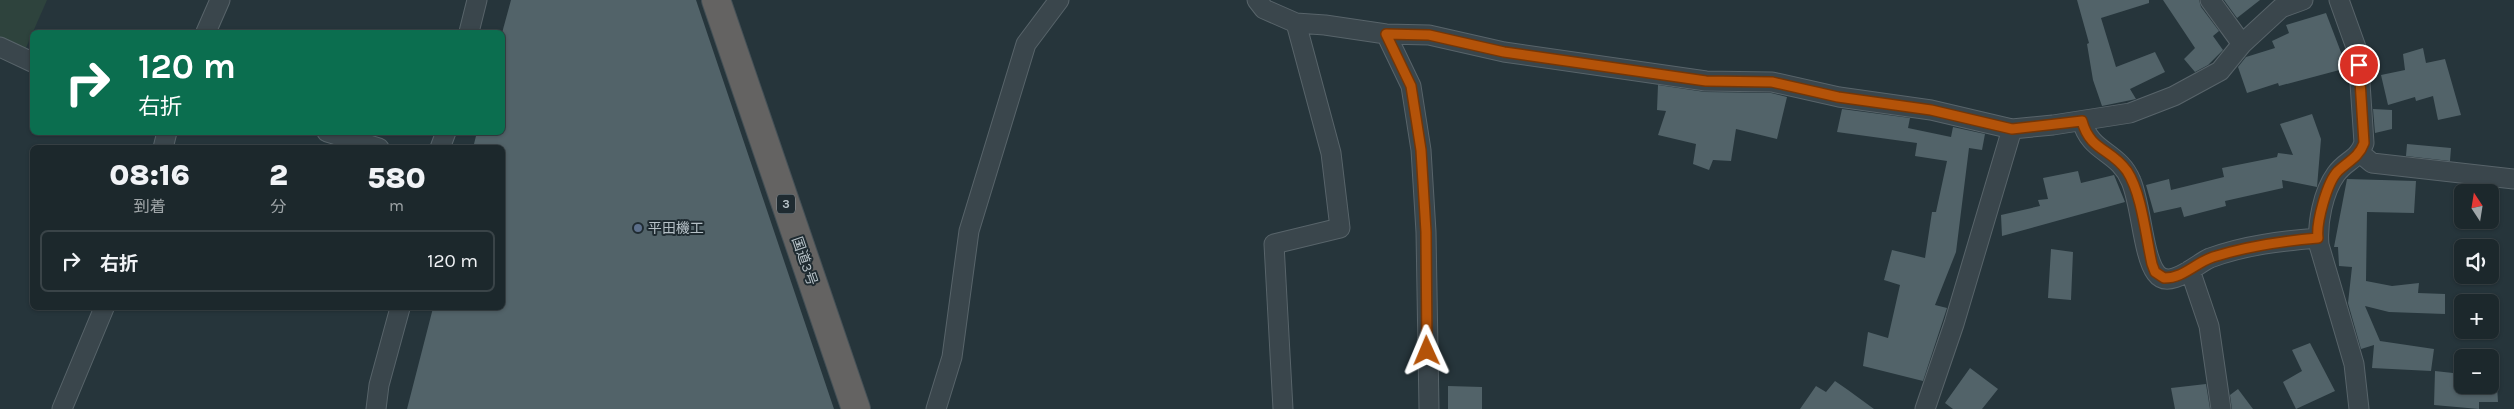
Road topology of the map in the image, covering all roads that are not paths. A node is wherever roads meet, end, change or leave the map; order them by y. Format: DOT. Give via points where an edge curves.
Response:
graph roads {
  1 [pos="220,0"];
  2 [pos="477,0"];
  3 [pos="716,0"];
  4 [pos="1059,0"];
  5 [pos="1257,0"];
  6 [pos="2210,0"];
  7 [pos="2303,0"];
  8 [pos="2339,0"];
  9 [pos="1296,23"];
  10 [pos="207,30"];
  11 [pos="470,30"];
  12 [pos="1386,34"];
  13 [pos="2242,44"];
  14 [pos="0,47"];
  15 [pos="30,61"];
  16 [pos="2082,121"];
  17 [pos="2012,129"];
  18 [pos="337,135"];
  19 [pos="369,145"];
  20 [pos="2360,153"];
  21 [pos="2514,179"];
  22 [pos="2318,238"];
  23 [pos="2190,270"];
  24 [pos="103,310"];
  25 [pos="399,310"];
  26 [pos="62,409"];
  27 [pos="376,409"];
  28 [pos="856,409"];
  29 [pos="936,409"];
  30 [pos="1283,409"];
  31 [pos="1428,409"];
  32 [pos="1925,409"];
  33 [pos="2221,409"];
  34 [pos="2359,409"];
  1 -- 10 [label="street"];
  2 -- 11 [label="street"];
  3 -- 28 [label="highway, 国道3号 / 3"];
  4 -- 29 [label="street" via="1026,44 971,222 952,357"];
  5 -- 9 [label="street" via="1264,9"];
  6 -- 13 [label="street"];
  7 -- 13 [label="street" via="2281,8"];
  8 -- 20 [label="street" via="2358,59 2364,143"];
  9 -- 12 [label="street"];
  9 -- 30 [label="street" via="1331,153 1340,228 1274,244"];
  12 -- 17 [label="street" via="1429,35 1504,52 1706,81 1772,82 1838,97 1931,110"];
  12 -- 31 [label="street" via="1411,86 1421,150 1426,232"];
  13 -- 16 [label="street" via="2220,71 2174,96 2130,113"];
  14 -- 15 [label="street"];
  16 -- 17 [label="street"];
  16 -- 23 [label="street" via="2087,137 2113,157 2128,174 2155,272 2171,278"];
  17 -- 32 [label="street"];
  18 -- 19 [label="street"];
  20 -- 21 [label="street" via="2372,163"];
  20 -- 22 [label="street" via="2337,173 2329,188"];
  22 -- 23 [label="street" via="2257,245 2211,258"];
  22 -- 34 [label="street" via="2354,364"];
  23 -- 33 [label="street" via="2209,326"];
  24 -- 26 [label="street"];
  25 -- 27 [label="street"];
}
